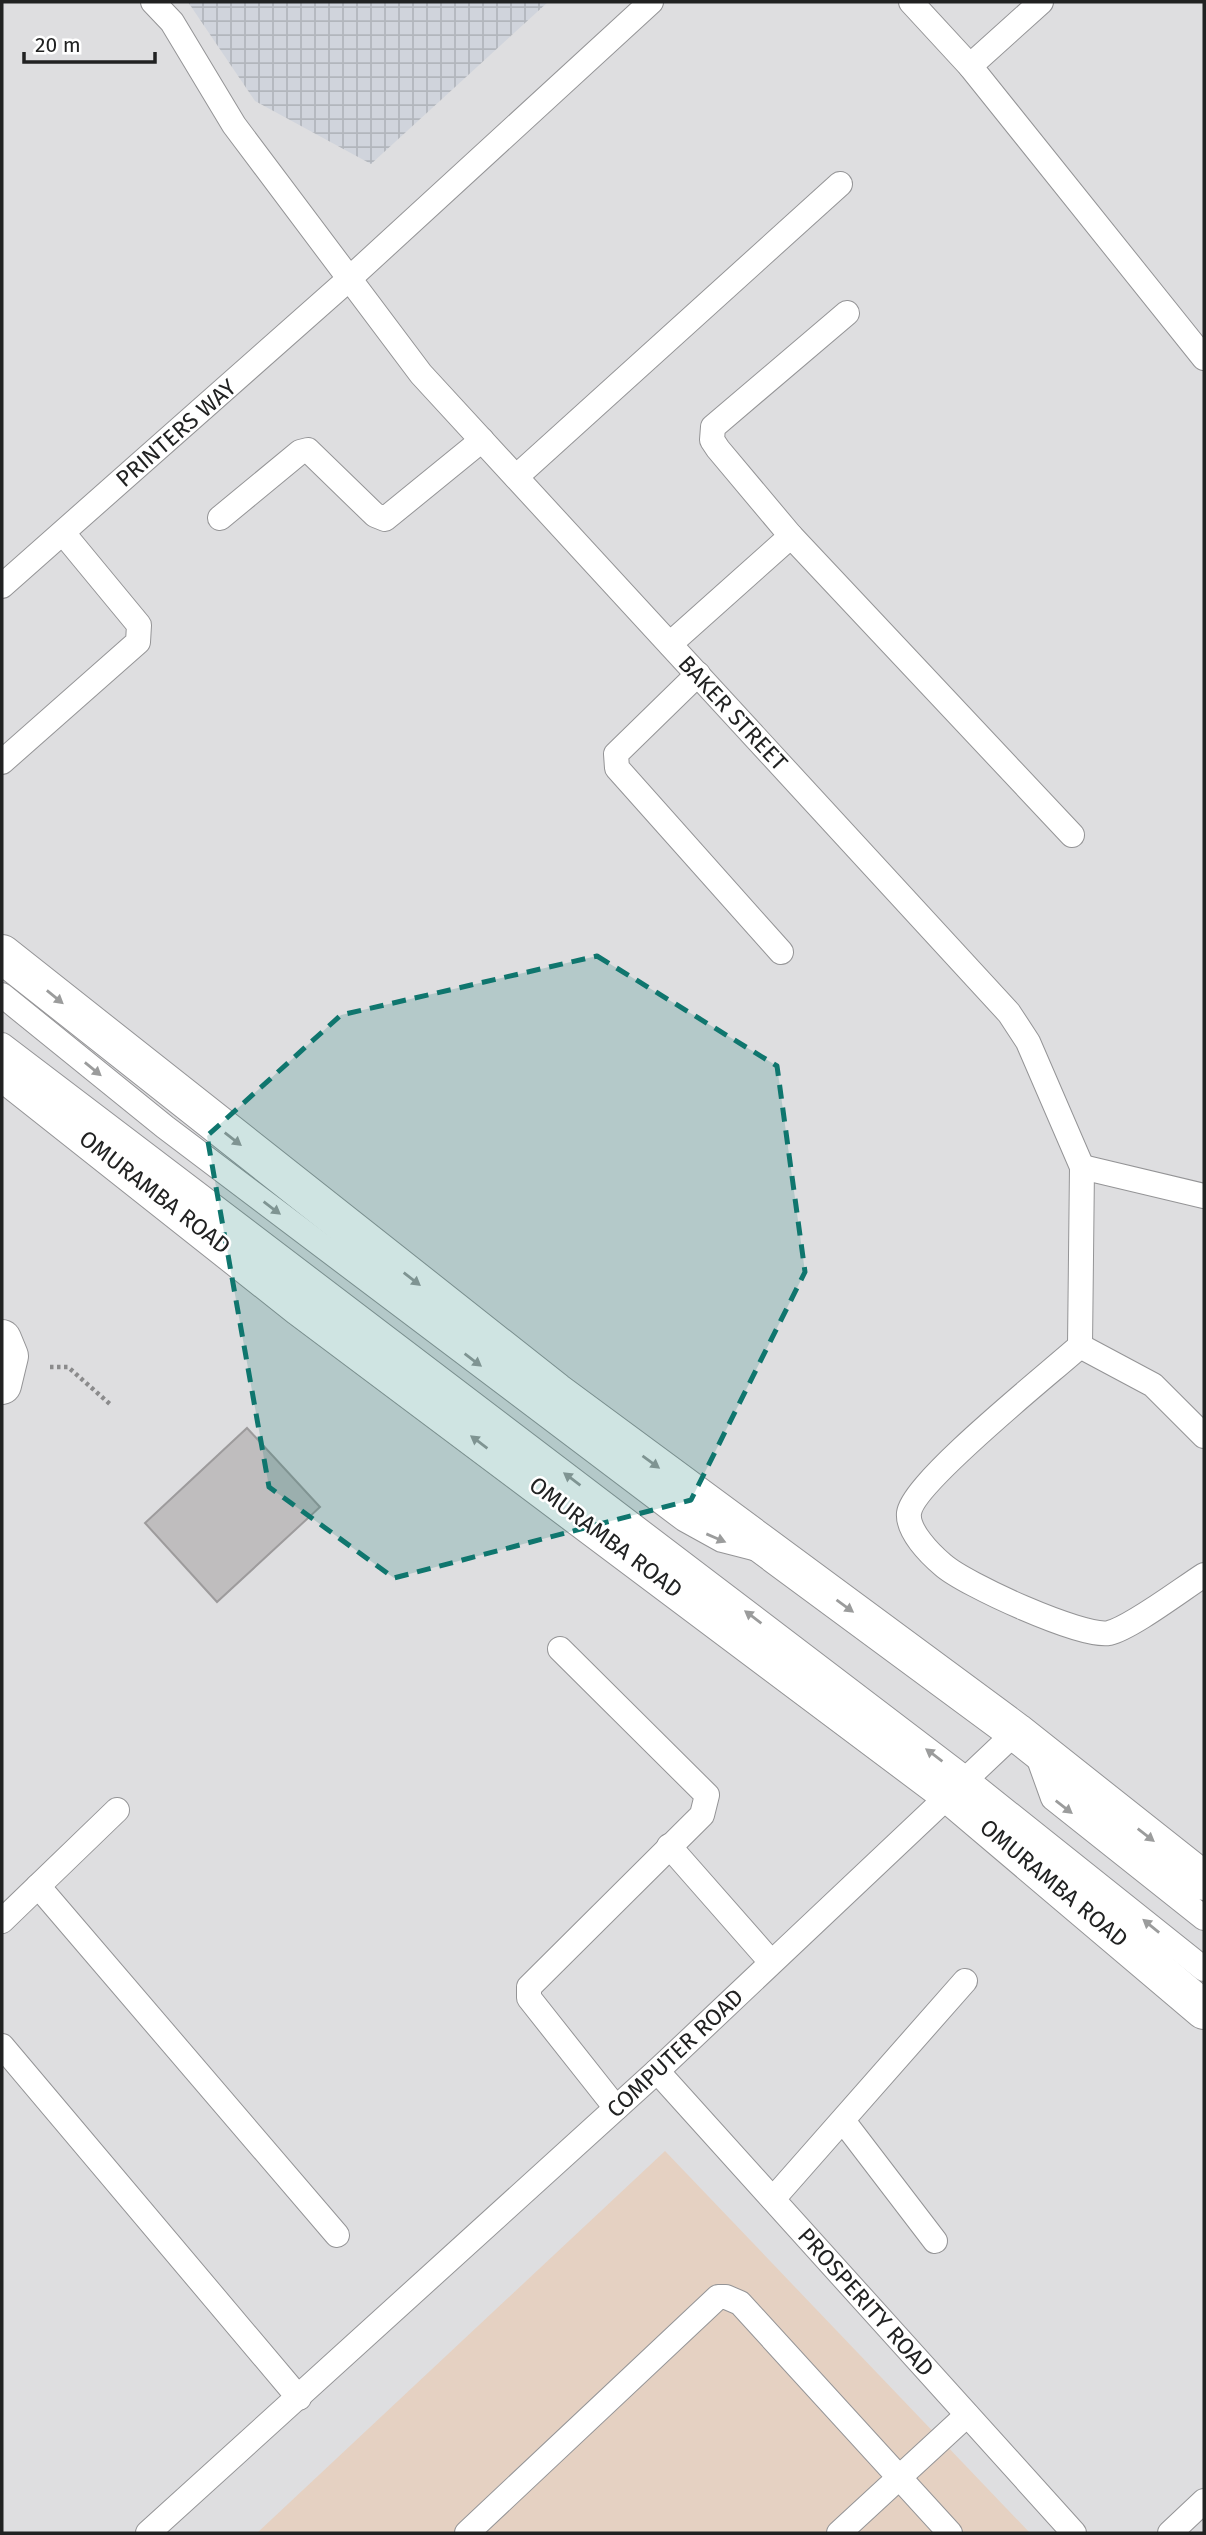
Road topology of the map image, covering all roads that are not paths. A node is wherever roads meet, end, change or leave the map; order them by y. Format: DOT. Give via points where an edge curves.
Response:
graph roads {
  1 [pos="153,2"];
  2 [pos="651,2"];
  3 [pos="911,2"];
  4 [pos="1041,2"];
  5 [pos="970,66"];
  6 [pos="841,184"];
  7 [pos="349,279"];
  8 [pos="847,313"];
  9 [pos="1204,358"];
  10 [pos="482,440"];
  11 [pos="516,477"];
  12 [pos="220,518"];
  13 [pos="63,533"];
  14 [pos="791,536"];
  15 [pos="2,586"];
  16 [pos="670,644"];
  17 [pos="698,674"];
  18 [pos="2,762"];
  19 [pos="1072,835"];
  20 [pos="781,952"];
  21 [pos="2,954"];
  22 [pos="2,995"];
  23 [pos="2,1045"];
  24 [pos="2,1071"];
  25 [pos="1082,1167"];
  26 [pos="1204,1196"];
  27 [pos="1080,1346"];
  28 [pos="1204,1436"];
  29 [pos="770,1551"];
  30 [pos="1204,1575"];
  31 [pos="560,1649"];
  32 [pos="1026,1740"];
  33 [pos="957,1786"];
  34 [pos="117,1810"];
  35 [pos="670,1846"];
  36 [pos="1204,1881"];
  37 [pos="38,1886"];
  38 [pos="1204,1918"];
  39 [pos="2,1921"];
  40 [pos="771,1962"];
  41 [pos="1204,1969"];
  42 [pos="965,1981"];
  43 [pos="1204,2010"];
  44 [pos="6,2061"];
  45 [pos="657,2071"];
  46 [pos="616,2108"];
  47 [pos="844,2122"];
  48 [pos="773,2199"];
  49 [pos="337,2235"];
  50 [pos="935,2241"];
  51 [pos="299,2398"];
  52 [pos="967,2415"];
  53 [pos="898,2478"];
  54 [pos="1204,2501"];
  55 [pos="148,2533"];
  56 [pos="467,2533"];
  57 [pos="839,2533"];
  58 [pos="950,2533"];
  59 [pos="1074,2533"];
  60 [pos="1170,2533"];
  1 -- 7 [label="lane" via="172,22 234,125"];
  2 -- 7 [label="lane, PRINTERS WAY"];
  3 -- 5 [label="lane"];
  4 -- 5 [label="lane"];
  5 -- 9 [label="lane"];
  6 -- 11 [label="lane"];
  7 -- 10 [label="lane, BAKER STREET" via="421,374"];
  7 -- 13 [label="lane, PRINTERS WAY"];
  8 -- 14 [label="lane" via="713,427 718,449"];
  10 -- 11 [label="lane, BAKER STREET"];
  10 -- 12 [label="lane" via="385,519 375,515 308,450"];
  11 -- 16 [label="lane, BAKER STREET"];
  13 -- 15 [label="lane, PRINTERS WAY"];
  13 -- 18 [label="lane" via="141,632 138,642"];
  14 -- 16 [label="lane"];
  14 -- 19 [label="lane"];
  16 -- 17 [label="lane, BAKER STREET"];
  17 -- 20 [label="lane" via="614,761"];
  17 -- 25 [label="lane, BAKER STREET" via="1009,1013 1028,1042"];
  21 -- 29 [label="main road, one-way" via="556,1392"];
  22 -- 29 [label="lane, one-way" via="165,1127 684,1519 741,1548"];
  33 -- 23 [label="lane, one-way"];
  33 -- 24 [label="main road, OMURAMBA ROAD, one-way" via="300,1307"];
  25 -- 26 [label="lane"];
  25 -- 27 [label="lane"];
  27 -- 28 [label="lane" via="1153,1385"];
  27 -- 30 [label="lane" via="948,1463 915,1498 909,1523 943,1566 973,1584 1085,1632 1117,1630"];
  29 -- 32 [label="main road, one-way"];
  31 -- 35 [label="lane" via="707,1795 702,1815"];
  32 -- 33 [label="lane, COMPUTER ROAD"];
  32 -- 36 [label="main road, one-way"];
  32 -- 38 [label="lane, one-way" via="1053,1798"];
  33 -- 40 [label="lane, COMPUTER ROAD"];
  41 -- 33 [label="lane, one-way"];
  33 -- 43 [label="main road, OMURAMBA ROAD"];
  34 -- 37 [label="lane"];
  35 -- 40 [label="lane"];
  35 -- 46 [label="lane" via="529,1987 529,1998"];
  37 -- 39 [label="lane"];
  37 -- 49 [label="lane"];
  40 -- 45 [label="lane, COMPUTER ROAD"];
  42 -- 47 [label="lane"];
  44 -- 51 [label="lane"];
  45 -- 46 [label="lane, COMPUTER ROAD"];
  45 -- 48 [label="lane, PROSPERITY ROAD"];
  46 -- 51 [label="lane, COMPUTER ROAD"];
  47 -- 48 [label="lane"];
  47 -- 50 [label="lane"];
  48 -- 52 [label="lane, PROSPERITY ROAD"];
  51 -- 55 [label="lane, COMPUTER ROAD"];
  52 -- 53 [label="lane"];
  52 -- 59 [label="lane, PROSPERITY ROAD"];
  53 -- 56 [label="lane" via="740,2304 719,2297"];
  53 -- 57 [label="lane"];
  53 -- 58 [label="lane"];
  54 -- 60 [label="lane"];
}
